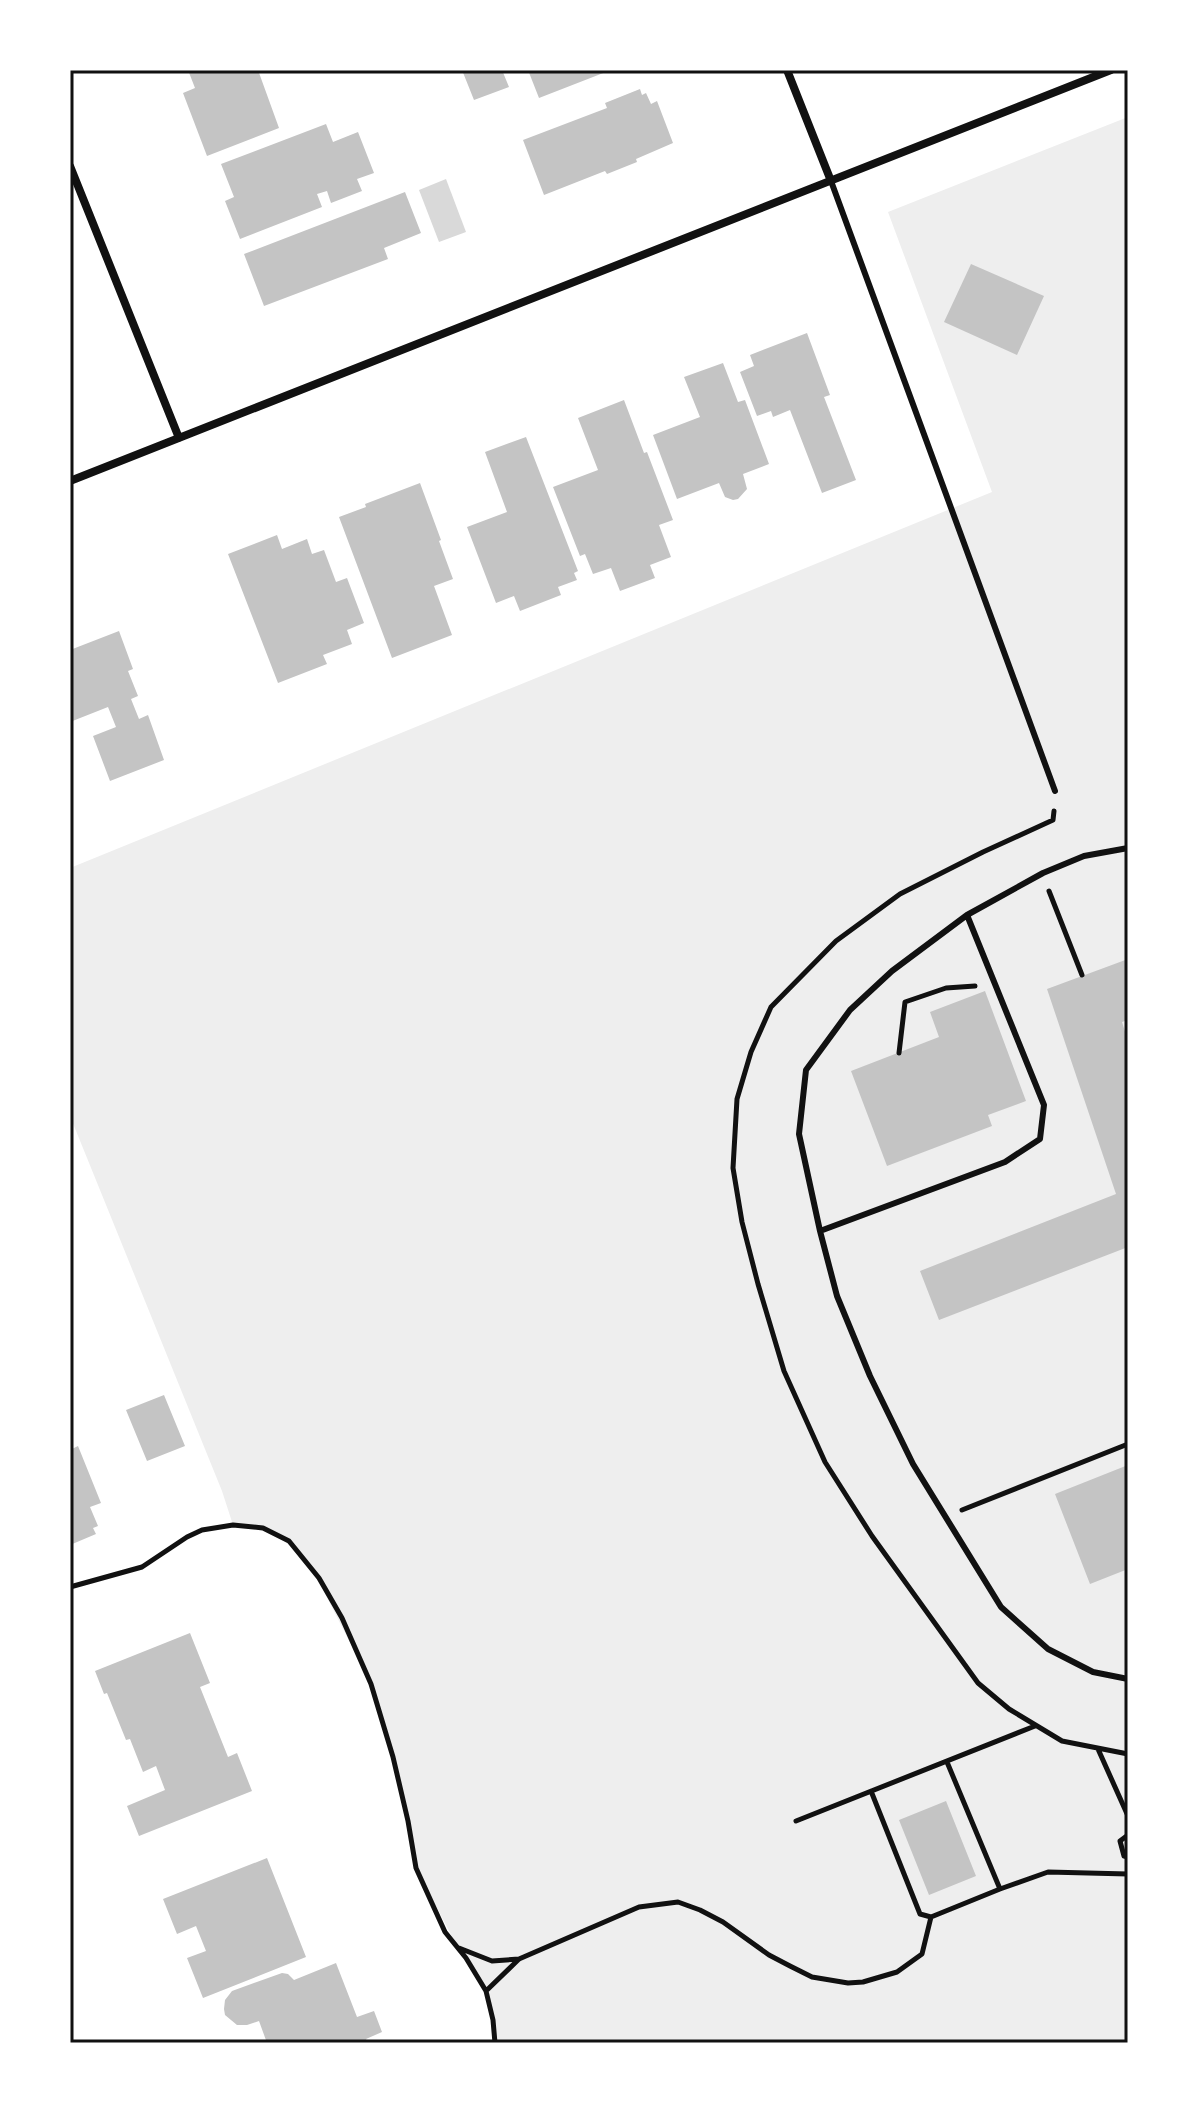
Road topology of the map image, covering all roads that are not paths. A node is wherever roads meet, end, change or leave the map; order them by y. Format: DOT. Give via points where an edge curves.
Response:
graph roads {
  1 [pos="787,70"];
  2 [pos="1111,70"];
  3 [pos="70,166"];
  4 [pos="831,181"];
  5 [pos="179,438"];
  6 [pos="70,481"];
  7 [pos="1055,791"];
  8 [pos="1128,848"];
  9 [pos="967,915"];
  10 [pos="820,1231"];
  11 [pos="1128,1679"];
  1 -- 4 [label="street"];
  2 -- 4 [label="street"];
  3 -- 5 [label="street"];
  4 -- 5 [label="street"];
  4 -- 7 [label="lane"];
  5 -- 6 [label="street"];
  8 -- 9 [label="lane" via="1084,856 1043,873"];
  9 -- 10 [label="lane" via="850,1010 806,1070 799,1134"];
  9 -- 10 [label="lane" via="1044,1105 1040,1139 1005,1162"];
  10 -- 11 [label="lane" via="837,1296 870,1376 913,1464 1001,1607 1048,1649 1093,1672"];
}
